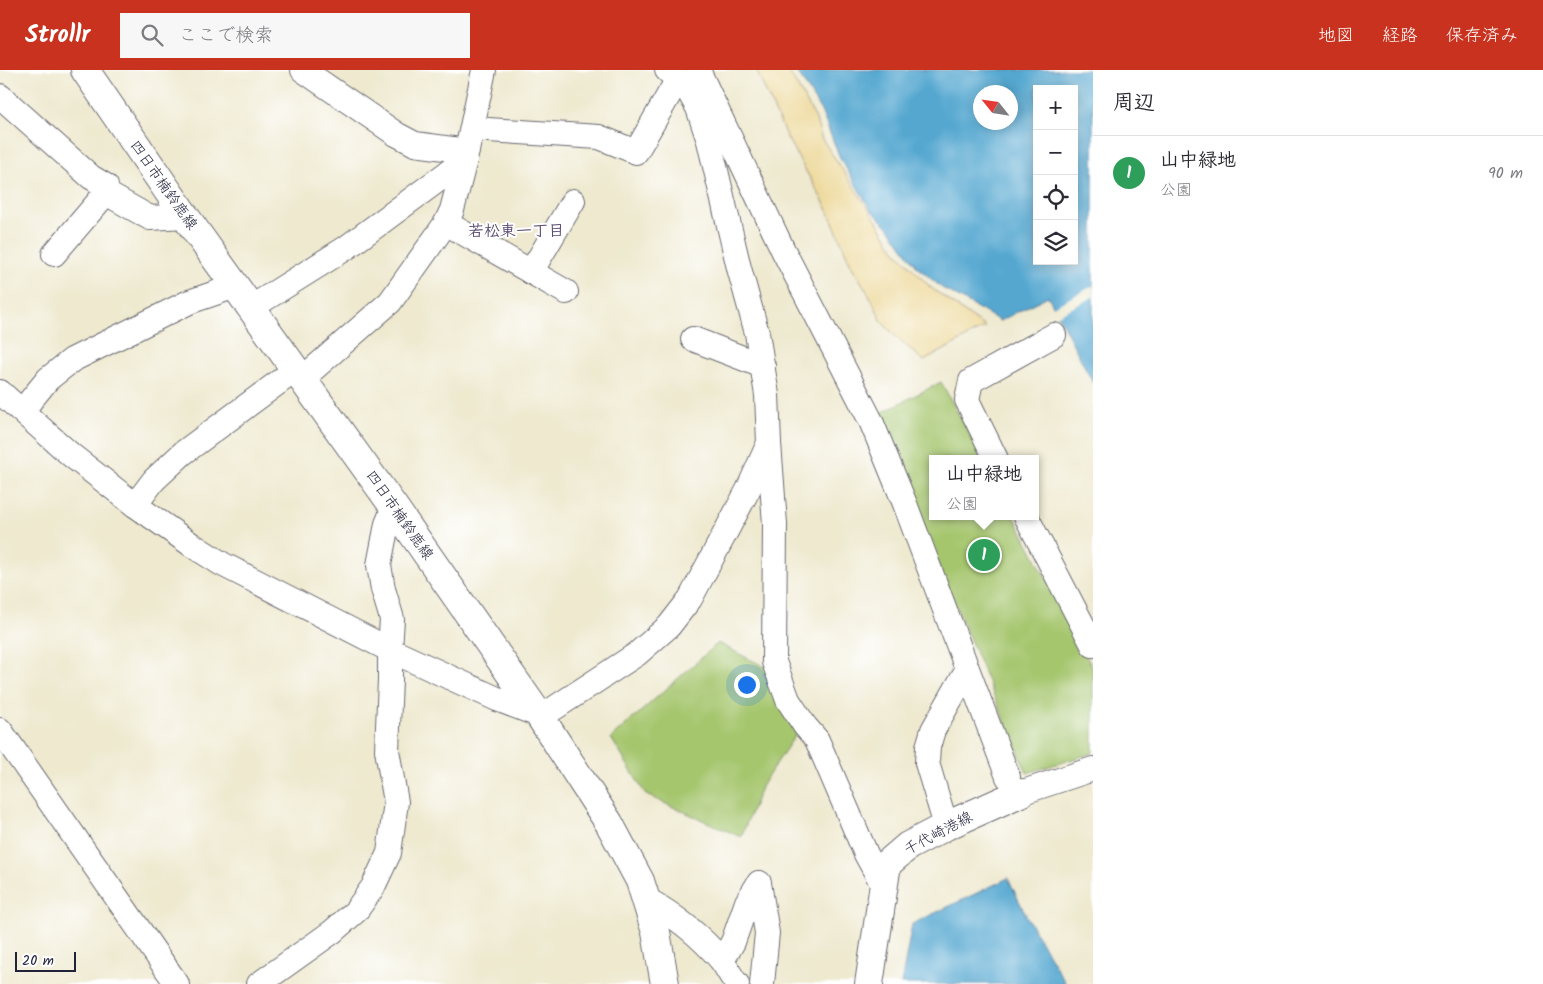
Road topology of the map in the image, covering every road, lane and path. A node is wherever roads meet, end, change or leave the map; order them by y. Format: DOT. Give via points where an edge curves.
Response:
graph roads {
  1 [pos="85,70"];
  2 [pos="303,70"];
  3 [pos="484,70"];
  4 [pos="681,73"];
  5 [pos="0,96"];
  6 [pos="468,147"];
  7 [pos="106,193"];
  8 [pos="573,201"];
  9 [pos="185,216"];
  10 [pos="446,223"];
  11 [pos="54,254"];
  12 [pos="531,272"];
  13 [pos="566,292"];
  14 [pos="244,297"];
  15 [pos="1054,336"];
  16 [pos="693,338"];
  17 [pos="763,366"];
  18 [pos="299,375"];
  19 [pos="0,392"];
  20 [pos="22,411"];
  21 [pos="769,443"];
  22 [pos="994,455"];
  23 [pos="135,505"];
  24 [pos="394,507"];
  25 [pos="1028,520"];
  26 [pos="1093,645"];
  27 [pos="390,650"];
  28 [pos="967,670"];
  29 [pos="539,715"];
  30 [pos="0,730"];
  31 [pos="1093,769"];
  32 [pos="1014,785"];
  33 [pos="946,826"];
  34 [pos="884,887"];
  35 [pos="646,899"];
  36 [pos="722,961"];
  37 [pos="177,984"];
  38 [pos="259,984"];
  39 [pos="665,984"];
  40 [pos="737,984"];
  41 [pos="762,984"];
  42 [pos="869,984"];
  1 -- 9 [label="main road, 四日市楠鈴鹿線"];
  2 -- 6 [label="street" via="415,144"];
  3 -- 6 [label="street"];
  4 -- 6 [label="street" via="636,152 599,137"];
  4 -- 17 [label="street" via="709,141"];
  4 -- 28 [label="street" via="783,250 871,421"];
  5 -- 7 [label="street" via="106,186"];
  6 -- 10 [label="street"];
  6 -- 14 [label="street" via="346,248"];
  7 -- 9 [label="street" via="150,218"];
  7 -- 11 [label="street"];
  8 -- 12 [label="street"];
  9 -- 14 [label="main road, 四日市楠鈴鹿線"];
  10 -- 12 [label="street"];
  10 -- 18 [label="street" via="390,302"];
  12 -- 13 [label="street"];
  14 -- 18 [label="main road, 四日市楠鈴鹿線"];
  14 -- 20 [label="street" via="189,302 72,360 48,379"];
  15 -- 22 [label="street" via="971,381 966,400"];
  16 -- 17 [label="street"];
  17 -- 21 [label="street" via="768,395"];
  18 -- 23 [label="street" via="183,453 154,480"];
  18 -- 24 [label="main road, 四日市楠鈴鹿線"];
  19 -- 20 [label="street"];
  20 -- 23 [label="street"];
  21 -- 29 [label="street" via="690,599 669,626 637,654 550,712"];
  21 -- 34 [label="street" via="775,524 774,662 788,700 817,740 866,854"];
  23 -- 27 [label="street" via="222,564"];
  24 -- 27 [label="street" via="378,565 392,618"];
  24 -- 29 [label="main road, 四日市楠鈴鹿線"];
  25 -- 26 [label="street"];
  27 -- 29 [label="street"];
  27 -- 38 [label="street" via="387,750 396,802 389,853 373,887 356,911"];
  28 -- 32 [label="street"];
  28 -- 33 [label="street" via="933,730 928,747 928,763"];
  29 -- 35 [label="main road, 四日市楠鈴鹿線" via="609,824 640,881"];
  30 -- 37 [label="street"];
  31 -- 32 [label="street"];
  32 -- 33 [label="main road, 千代崎港線"];
  33 -- 34 [label="main road, 千代崎港線" via="908,846 887,864"];
  34 -- 42 [label="main road, 千代崎港線"];
  35 -- 36 [label="street" via="679,920"];
  35 -- 39 [label="main road, 四日市楠鈴鹿線" via="656,932"];
  36 -- 40 [label="street"];
  36 -- 41 [label="street" via="733,942 747,902 759,883 767,933"];
}
